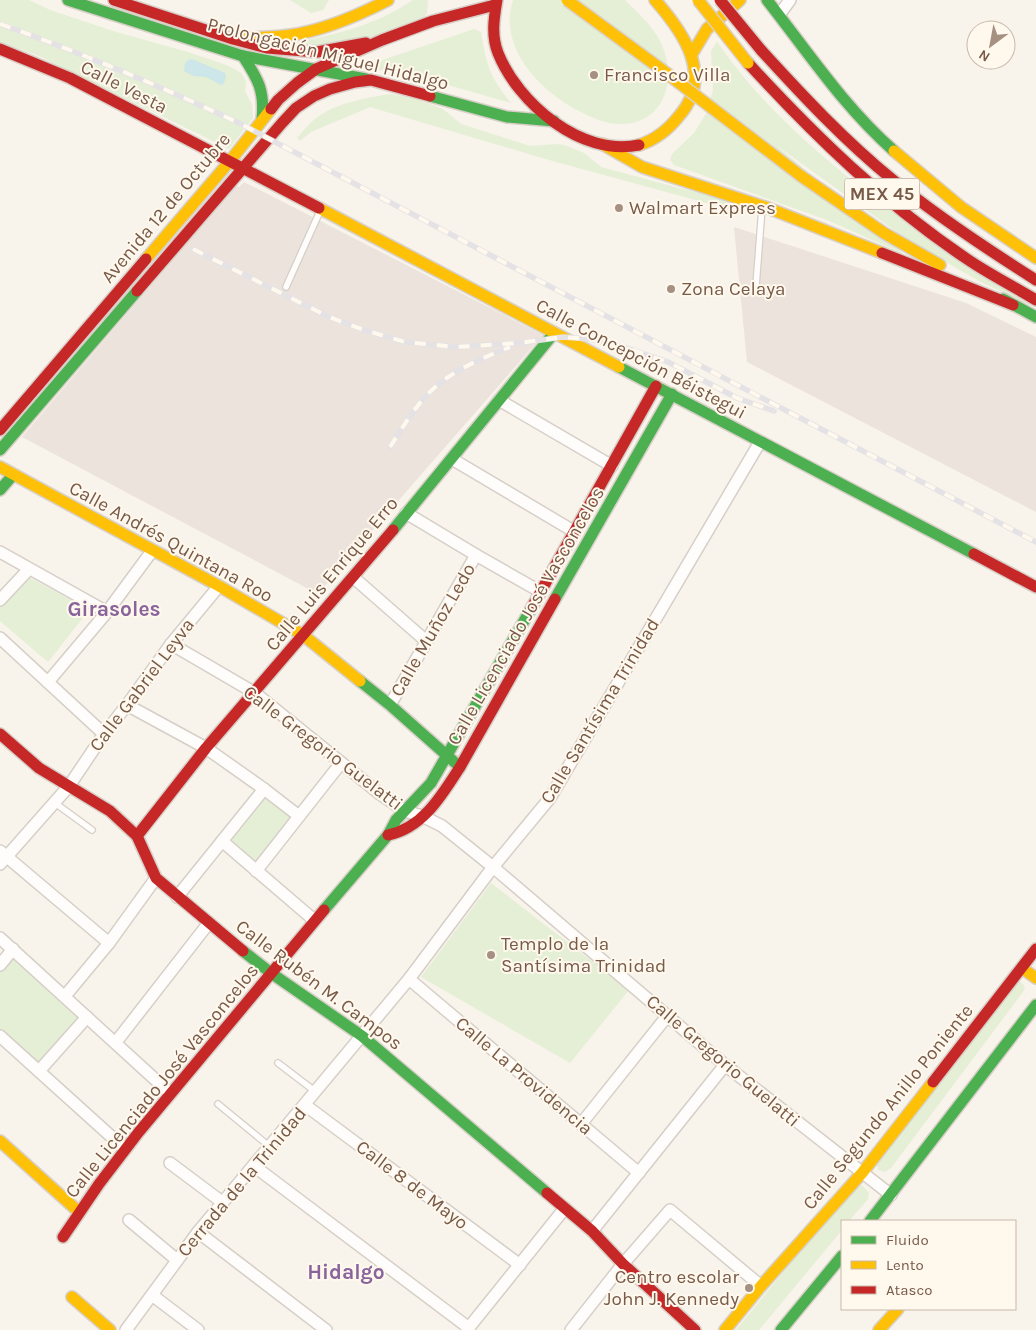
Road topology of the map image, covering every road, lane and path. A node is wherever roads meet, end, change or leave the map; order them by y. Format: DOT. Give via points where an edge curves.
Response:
graph roads {
  1 [pos="68,0"];
  2 [pos="114,0"];
  3 [pos="388,0"];
  4 [pos="568,0"];
  5 [pos="655,0"];
  6 [pos="698,0"];
  7 [pos="720,0"];
  8 [pos="740,0"];
  9 [pos="767,0"];
  10 [pos="790,0"];
  11 [pos="496,3"];
  12 [pos="779,15"];
  13 [pos="233,39"];
  14 [pos="382,40"];
  15 [pos="0,50"];
  16 [pos="692,54"];
  17 [pos="243,56"];
  18 [pos="316,69"];
  19 [pos="371,80"];
  20 [pos="262,119"];
  21 [pos="554,122"];
  22 [pos="602,144"];
  23 [pos="258,150"];
  24 [pos="230,161"];
  25 [pos="244,168"];
  26 [pos="266,180"];
  27 [pos="762,206"];
  28 [pos="321,209"];
  29 [pos="1036,258"];
  30 [pos="1036,280"];
  31 [pos="286,286"];
  32 [pos="756,286"];
  33 [pos="1036,300"];
  34 [pos="1013,305"];
  35 [pos="1036,317"];
  36 [pos="554,333"];
  37 [pos="656,386"];
  38 [pos="672,394"];
  39 [pos="499,400"];
  40 [pos="0,430"];
  41 [pos="760,442"];
  42 [pos="0,450"];
  43 [pos="452,459"];
  44 [pos="612,466"];
  45 [pos="0,468"];
  46 [pos="13,475"];
  47 [pos="0,490"];
  48 [pos="406,513"];
  49 [pos="575,532"];
  50 [pos="152,551"];
  51 [pos="0,552"];
  52 [pos="476,556"];
  53 [pos="29,569"];
  54 [pos="353,577"];
  55 [pos="219,586"];
  56 [pos="1036,587"];
  57 [pos="540,592"];
  58 [pos="0,600"];
  59 [pos="107,612"];
  60 [pos="303,636"];
  61 [pos="0,638"];
  62 [pos="426,641"];
  63 [pos="170,644"];
  64 [pos="48,682"];
  65 [pos="255,693"];
  66 [pos="127,705"];
  67 [pos="390,705"];
  68 [pos="0,734"];
  69 [pos="104,734"];
  70 [pos="206,748"];
  71 [pos="448,755"];
  72 [pos="342,763"];
  73 [pos="460,767"];
  74 [pos="69,786"];
  75 [pos="264,789"];
  76 [pos="54,803"];
  77 [pos="405,811"];
  78 [pos="299,816"];
  79 [pos="422,816"];
  80 [pos="92,830"];
  81 [pos="388,835"];
  82 [pos="137,836"];
  83 [pos="222,841"];
  84 [pos="2,857"];
  85 [pos="493,867"];
  86 [pos="256,871"];
  87 [pos="156,878"];
  88 [pos="177,897"];
  89 [pos="314,920"];
  90 [pos="208,924"];
  91 [pos="0,938"];
  92 [pos="109,942"];
  93 [pos="1036,949"];
  94 [pos="14,950"];
  95 [pos="0,965"];
  96 [pos="1022,968"];
  97 [pos="271,974"];
  98 [pos="1036,978"];
  99 [pos="409,979"];
  100 [pos="65,996"];
  101 [pos="1036,1005"];
  102 [pos="668,1015"];
  103 [pos="87,1018"];
  104 [pos="0,1036"];
  105 [pos="362,1036"];
  106 [pos="116,1042"];
  107 [pos="278,1063"];
  108 [pos="725,1065"];
  109 [pos="39,1071"];
  110 [pos="316,1092"];
  111 [pos="170,1093"];
  112 [pos="218,1104"];
  113 [pos="305,1105"];
  114 [pos="581,1124"];
  115 [pos="0,1140"];
  116 [pos="269,1146"];
  117 [pos="125,1149"];
  118 [pos="170,1163"];
  119 [pos="254,1166"];
  120 [pos="638,1173"];
  121 [pos="862,1173"];
  122 [pos="891,1196"];
  123 [pos="222,1202"];
  124 [pos="565,1208"];
  125 [pos="79,1212"];
  126 [pos="129,1220"];
  127 [pos="871,1220"];
  128 [pos="198,1232"];
  129 [pos="592,1232"];
  130 [pos="63,1237"];
  131 [pos="841,1257"];
  132 [pos="177,1260"];
  133 [pos="520,1264"];
  134 [pos="623,1264"];
  135 [pos="761,1286"];
  136 [pos="152,1295"];
  137 [pos="72,1297"];
  138 [pos="897,1310"];
  139 [pos="103,1328"];
  140 [pos="468,1329"];
  141 [pos="126,1330"];
  142 [pos="198,1330"];
  143 [pos="326,1330"];
  144 [pos="571,1330"];
  145 [pos="695,1330"];
  146 [pos="725,1330"];
  147 [pos="781,1330"];
  148 [pos="879,1330"];
  1 -- 17 [label="main road, Prolongación Miguel Hidalgo"];
  2 -- 13 [label="main road, Prolongación Miguel Hidalgo"];
  3 -- 13 [label="main road" via="348,20 292,35"];
  4 -- 34 [label="main road, bridge" via="800,176 884,233"];
  5 -- 16 [label="main road" via="674,21"];
  6 -- 33 [label="main road, MEX 45, bridge" via="770,88 846,163 967,259"];
  7 -- 30 [label="main road, MEX 45, bridge" via="762,50 857,149 913,197 977,244"];
  8 -- 16 [label="main road" via="707,29"];
  9 -- 12 [label="main road"];
  10 -- 12 [label="street"];
  11 -- 14 [label="main road, Prolongación Miguel Hidalgo"];
  11 -- 21 [label="main road" via="493,34 499,57 513,82"];
  12 -- 29 [label="main road" via="829,82 876,136 938,190"];
  13 -- 14 [label="main road, Prolongación Miguel Hidalgo" via="267,48 317,52"];
  14 -- 18 [label="main road, Avenida 12 de Octubre"];
  15 -- 24 [label="main road, Calle Vesta" via="70,78"];
  16 -- 22 [label="main road" via="696,78 690,104 677,120 658,137 640,145"];
  17 -- 18 [label="main road, Prolongación Miguel Hidalgo"];
  17 -- 20 [label="main road" via="258,79 264,100"];
  18 -- 19 [label="main road, Prolongación Miguel Hidalgo"];
  18 -- 20 [label="main road, Avenida 12 de Octubre" via="278,100"];
  19 -- 21 [label="main road, Prolongación Miguel Hidalgo" via="507,117"];
  19 -- 23 [label="main road, Avenida 12 de Octubre" via="352,82 308,100"];
  20 -- 24 [label="main road, Avenida 12 de Octubre"];
  21 -- 22 [label="main road"];
  22 -- 27 [label="main road" via="642,167"];
  23 -- 25 [label="main road, Avenida 12 de Octubre"];
  23 -- 26 [label="main road" via="258,166"];
  24 -- 25 [label="main road, Calle Concepción Béistegui"];
  24 -- 40 [label="main road, Avenida 12 de Octubre"];
  25 -- 26 [label="main road, Calle Concepción Béistegui"];
  25 -- 42 [label="main road, Avenida 12 de Octubre"];
  26 -- 28 [label="main road, Calle Concepción Béistegui"];
  27 -- 32 [label="lane"];
  27 -- 34 [label="main road"];
  28 -- 31 [label="lane"];
  28 -- 36 [label="main road, Calle Concepción Béistegui"];
  34 -- 35 [label="main road"];
  36 -- 37 [label="main road, Calle Concepción Béistegui"];
  36 -- 39 [label="main road, Calle Luis Enrique Erro"];
  37 -- 38 [label="main road, Calle Concepción Béistegui"];
  37 -- 44 [label="main road, Calle Licenciado José Vasconcelos"];
  38 -- 41 [label="main road, Calle Concepción Béistegui"];
  38 -- 73 [label="main road, Calle Licenciado José Vasconcelos"];
  39 -- 43 [label="main road, Calle Luis Enrique Erro"];
  39 -- 44 [label="street"];
  41 -- 56 [label="main road, Calle Concepción Béistegui"];
  41 -- 85 [label="street, Calle Santísima Trinidad" via="550,798"];
  43 -- 48 [label="main road, Calle Luis Enrique Erro"];
  43 -- 49 [label="street"];
  44 -- 49 [label="main road, Calle Licenciado José Vasconcelos"];
  45 -- 46 [label="main road, Calle Andrés Quintana Roo"];
  46 -- 47 [label="main road"];
  46 -- 50 [label="main road, Calle Andrés Quintana Roo"];
  48 -- 52 [label="street"];
  48 -- 54 [label="main road, Calle Luis Enrique Erro"];
  49 -- 57 [label="main road, Calle Licenciado José Vasconcelos"];
  50 -- 55 [label="main road, Calle Andrés Quintana Roo"];
  50 -- 59 [label="street"];
  51 -- 53 [label="street"];
  52 -- 57 [label="street"];
  52 -- 62 [label="street, Calle Muñoz Ledo"];
  53 -- 58 [label="street"];
  53 -- 59 [label="street"];
  54 -- 60 [label="main road, Calle Luis Enrique Erro"];
  54 -- 62 [label="street"];
  55 -- 60 [label="main road, Calle Andrés Quintana Roo"];
  55 -- 63 [label="street, Calle Gabriel Leyva"];
  57 -- 71 [label="main road, Calle Licenciado José Vasconcelos"];
  59 -- 64 [label="street"];
  60 -- 65 [label="main road, Calle Luis Enrique Erro"];
  60 -- 67 [label="main road, Calle Andrés Quintana Roo"];
  61 -- 64 [label="street"];
  62 -- 67 [label="street, Calle Muñoz Ledo"];
  63 -- 65 [label="street, Calle Gregorio Guelatti"];
  63 -- 66 [label="street, Calle Gabriel Leyva"];
  64 -- 69 [label="street"];
  65 -- 70 [label="main road, Calle Luis Enrique Erro"];
  65 -- 72 [label="street, Calle Gregorio Guelatti"];
  66 -- 69 [label="street, Calle Gabriel Leyva"];
  66 -- 70 [label="street"];
  67 -- 71 [label="main road, Calle Andrés Quintana Roo"];
  68 -- 74 [label="main road, Calle Rubén M. Campos" via="39,768"];
  69 -- 74 [label="street, Calle Gabriel Leyva"];
  70 -- 75 [label="street"];
  70 -- 82 [label="main road, Calle Luis Enrique Erro"];
  71 -- 73 [label="main road, Calle Andrés Quintana Roo"];
  71 -- 77 [label="main road, Calle Licenciado José Vasconcelos" via="431,783"];
  72 -- 77 [label="street, Calle Gregorio Guelatti"];
  72 -- 78 [label="street"];
  73 -- 79 [label="main road, Calle Licenciado José Vasconcelos"];
  74 -- 76 [label="street, Calle Gabriel Leyva"];
  74 -- 82 [label="main road, Calle Rubén M. Campos" via="110,811"];
  75 -- 78 [label="street"];
  75 -- 83 [label="street"];
  76 -- 80 [label="lane"];
  76 -- 84 [label="street, Calle Gabriel Leyva"];
  77 -- 79 [label="street, Calle Gregorio Guelatti"];
  77 -- 81 [label="main road, Calle Licenciado José Vasconcelos"];
  78 -- 86 [label="street"];
  79 -- 81 [label="main road, Calle Licenciado José Vasconcelos" via="407,830"];
  79 -- 85 [label="street, Calle Gregorio Guelatti" via="442,826"];
  81 -- 89 [label="main road, Calle Licenciado José Vasconcelos"];
  82 -- 87 [label="main road, Calle Rubén M. Campos"];
  83 -- 86 [label="street"];
  83 -- 88 [label="street"];
  84 -- 92 [label="street"];
  85 -- 99 [label="street, Calle Santísima Trinidad"];
  85 -- 102 [label="street, Calle Gregorio Guelatti"];
  86 -- 89 [label="street"];
  87 -- 88 [label="main road, Calle Rubén M. Campos"];
  87 -- 92 [label="street"];
  88 -- 90 [label="main road, Calle Rubén M. Campos"];
  89 -- 97 [label="main road, Calle Licenciado José Vasconcelos"];
  90 -- 97 [label="main road, Calle Rubén M. Campos"];
  90 -- 106 [label="street"];
  91 -- 94 [label="street"];
  92 -- 100 [label="street"];
  93 -- 96 [label="main road, Calle Segundo Anillo Poniente"];
  94 -- 95 [label="street"];
  94 -- 100 [label="street"];
  96 -- 98 [label="main road"];
  96 -- 121 [label="main road, Calle Segundo Anillo Poniente"];
  97 -- 105 [label="main road, Calle Rubén M. Campos"];
  97 -- 111 [label="main road, Calle Licenciado José Vasconcelos"];
  99 -- 105 [label="street, Calle Santísima Trinidad"];
  99 -- 114 [label="street, Calle La Providencia"];
  100 -- 103 [label="street"];
  101 -- 122 [label="main road"];
  102 -- 108 [label="street, Calle Gregorio Guelatti"];
  102 -- 114 [label="street"];
  103 -- 106 [label="street"];
  103 -- 109 [label="street"];
  104 -- 109 [label="street"];
  105 -- 110 [label="street, Cerrada de la Trinidad"];
  105 -- 124 [label="main road, Calle Rubén M. Campos"];
  106 -- 111 [label="street"];
  107 -- 110 [label="lane"];
  108 -- 120 [label="street"];
  108 -- 121 [label="street, Calle Gregorio Guelatti"];
  109 -- 117 [label="street"];
  110 -- 113 [label="street, Cerrada de la Trinidad"];
  111 -- 117 [label="main road, Calle Licenciado José Vasconcelos"];
  112 -- 116 [label="lane"];
  113 -- 116 [label="street, Cerrada de la Trinidad"];
  113 -- 133 [label="street, Calle 8 de Mayo"];
  114 -- 120 [label="street, Calle La Providencia"];
  115 -- 125 [label="main road"];
  116 -- 119 [label="street, Cerrada de la Trinidad"];
  117 -- 125 [label="main road, Calle Licenciado José Vasconcelos"];
  118 -- 123 [label="street"];
  119 -- 123 [label="street, Cerrada de la Trinidad"];
  119 -- 140 [label="street"];
  120 -- 129 [label="street"];
  121 -- 122 [label="street, Calle Gregorio Guelatti"];
  121 -- 135 [label="main road, Calle Segundo Anillo Poniente"];
  122 -- 127 [label="main road"];
  123 -- 128 [label="street, Cerrada de la Trinidad"];
  124 -- 129 [label="main road, Calle Rubén M. Campos"];
  124 -- 133 [label="street"];
  125 -- 130 [label="main road, Calle Licenciado José Vasconcelos"];
  126 -- 132 [label="street"];
  128 -- 132 [label="street, Cerrada de la Trinidad"];
  128 -- 143 [label="street"];
  129 -- 134 [label="main road, Calle Rubén M. Campos"];
  131 -- 147 [label="main road"];
  132 -- 136 [label="street, Cerrada de la Trinidad"];
  133 -- 140 [label="street"];
  134 -- 135 [label="street" via="670,1210"];
  134 -- 144 [label="street"];
  134 -- 145 [label="main road, Calle Rubén M. Campos"];
  135 -- 146 [label="main road, Calle Segundo Anillo Poniente"];
  136 -- 141 [label="street, Cerrada de la Trinidad"];
  136 -- 142 [label="street"];
  137 -- 139 [label="main road"];
  138 -- 148 [label="main road"];
}
